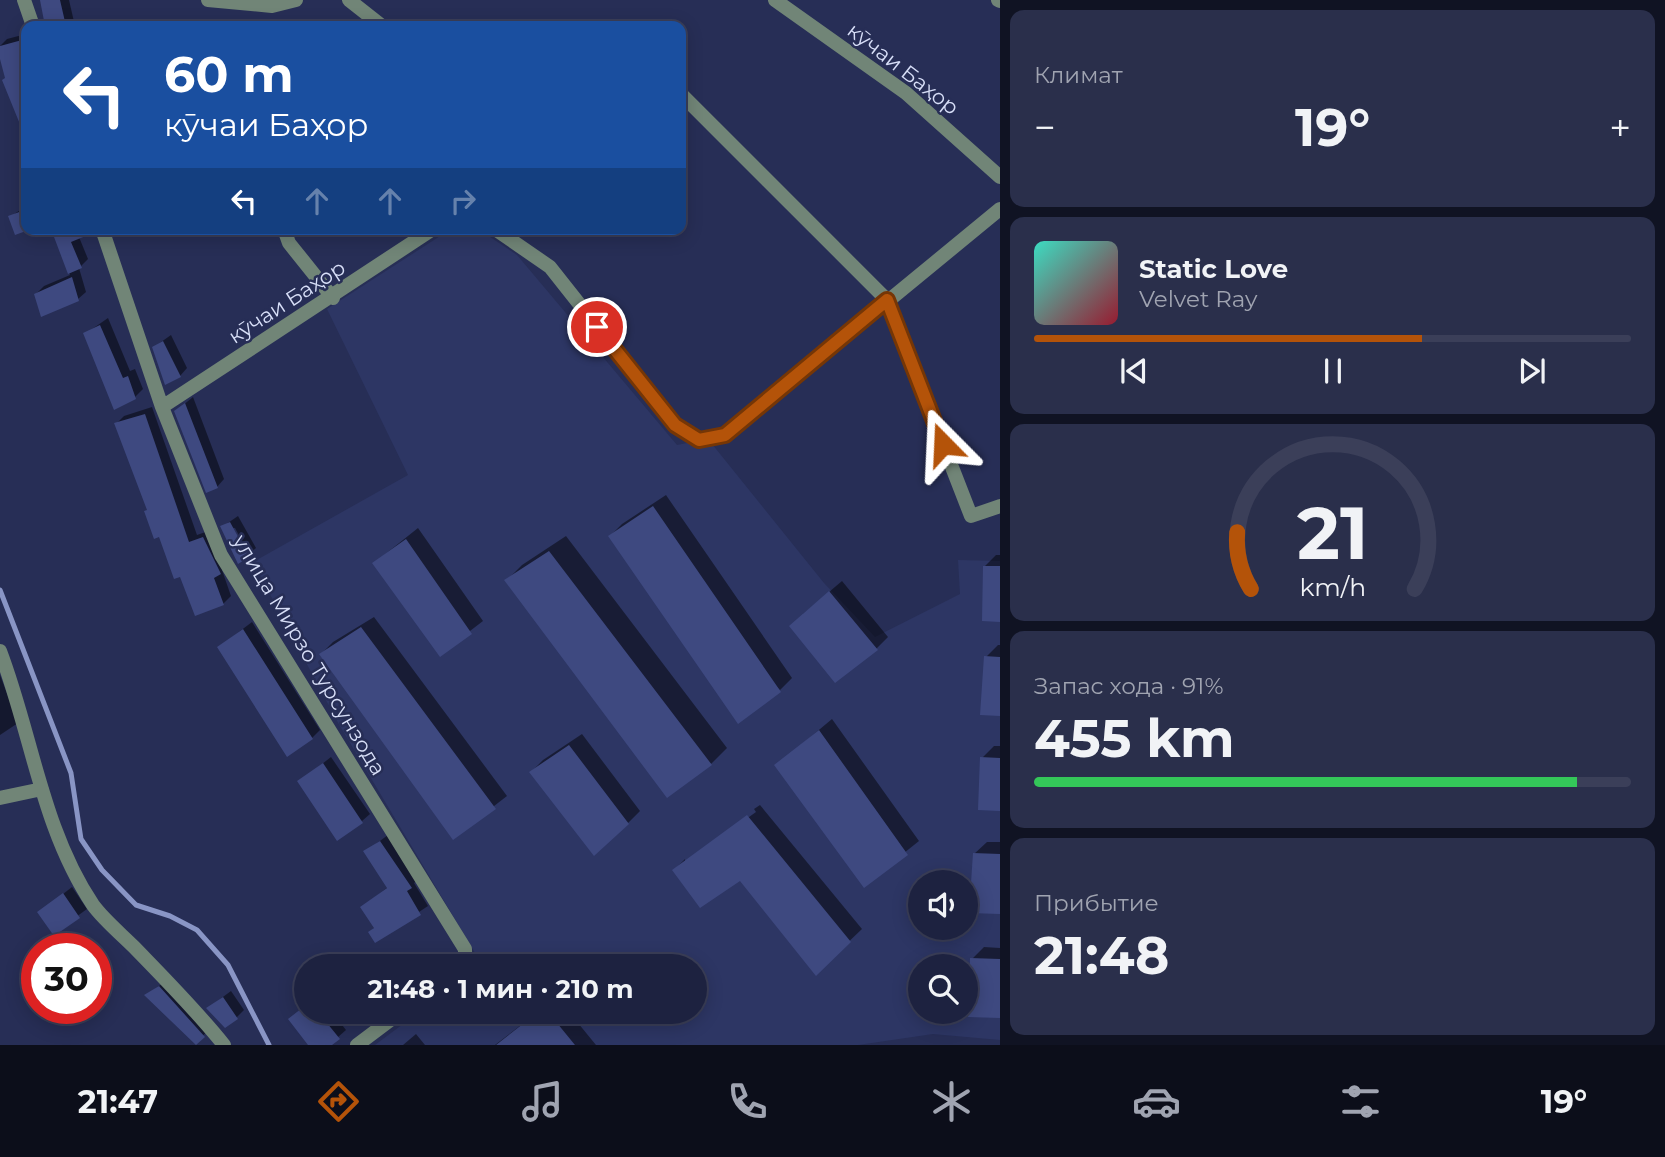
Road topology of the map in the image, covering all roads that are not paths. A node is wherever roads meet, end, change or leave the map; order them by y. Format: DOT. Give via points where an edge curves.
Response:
graph roads {
  1 [pos="24,0"];
  2 [pos="208,0"];
  3 [pos="296,0"];
  4 [pos="349,0"];
  5 [pos="775,0"];
  6 [pos="31,21"];
  7 [pos="376,21"];
  8 [pos="686,99"];
  9 [pos="1000,177"];
  10 [pos="1000,209"];
  11 [pos="104,235"];
  12 [pos="286,235"];
  13 [pos="424,235"];
  14 [pos="504,235"];
  15 [pos="333,298"];
  16 [pos="887,300"];
  17 [pos="162,407"];
  18 [pos="1000,506"];
  19 [pos="0,651"];
  20 [pos="41,789"];
  21 [pos="0,798"];
  22 [pos="466,954"];
  23 [pos="385,1024"];
  24 [pos="224,1045"];
  25 [pos="357,1045"];
  1 -- 6 [label="street"];
  2 -- 3 [label="street" via="272,6"];
  4 -- 7 [label="street"];
  5 -- 9 [label="street, кӯчаи Баҳор" via="906,93"];
  8 -- 16 [label="street"];
  10 -- 16 [label="street"];
  11 -- 17 [label="street, улица Мирзо Турсунзода"];
  12 -- 15 [label="street"];
  13 -- 15 [label="street, кӯчаи Баҳор"];
  14 -- 16 [label="street" via="550,267 675,425 699,440 725,435"];
  15 -- 17 [label="street, кӯчаи Баҳор"];
  16 -- 18 [label="street" via="971,516"];
  17 -- 22 [label="street, улица Мирзо Турсунзода" via="221,555"];
  19 -- 20 [label="street"];
  20 -- 21 [label="street"];
  20 -- 24 [label="street" via="66,857 94,906"];
  23 -- 25 [label="street"];
}
